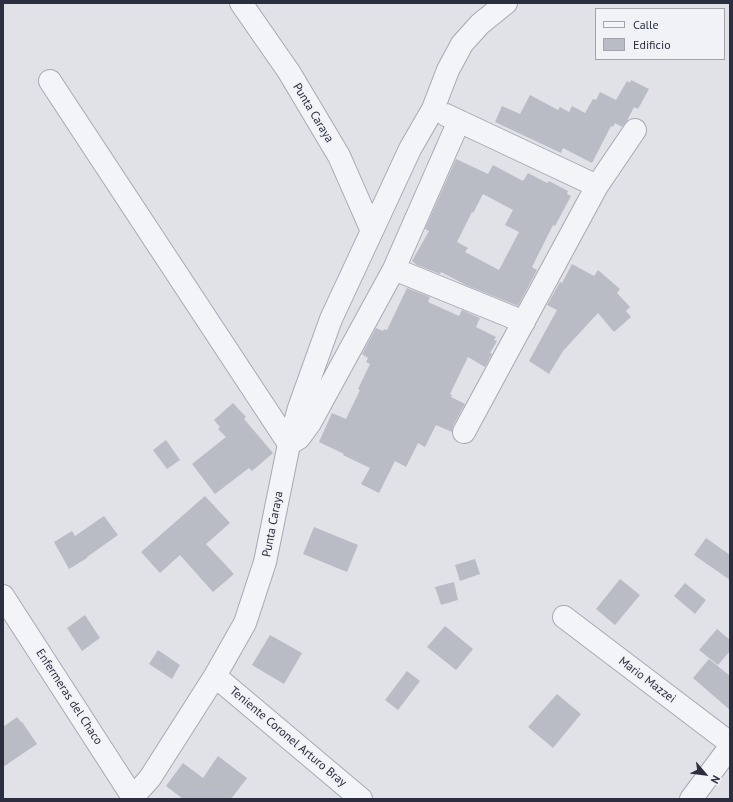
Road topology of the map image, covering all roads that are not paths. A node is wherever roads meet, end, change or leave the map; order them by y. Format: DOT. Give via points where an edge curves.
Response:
graph roads {
  1 [pos="241,3"];
  2 [pos="506,3"];
  3 [pos="50,81"];
  4 [pos="433,109"];
  5 [pos="459,121"];
  6 [pos="635,130"];
  7 [pos="597,186"];
  8 [pos="372,231"];
  9 [pos="394,269"];
  10 [pos="524,322"];
  11 [pos="464,432"];
  12 [pos="289,444"];
  13 [pos="3,596"];
  14 [pos="564,617"];
  15 [pos="215,676"];
  16 [pos="730,743"];
  17 [pos="730,747"];
  18 [pos="134,798"];
  19 [pos="361,799"];
  20 [pos="691,799"];
  1 -- 8 [label="street, Punta Caraya" via="289,72 339,156"];
  2 -- 4 [label="street, Punta Caraya" via="480,24 462,44 448,70"];
  3 -- 12 [label="street"];
  4 -- 5 [label="street"];
  4 -- 8 [label="street, Punta Caraya" via="410,149"];
  5 -- 7 [label="street"];
  5 -- 9 [label="street"];
  6 -- 7 [label="street"];
  7 -- 10 [label="street"];
  8 -- 12 [label="street, Punta Caraya" via="331,319"];
  9 -- 10 [label="street"];
  9 -- 12 [label="street" via="310,423 299,438"];
  10 -- 11 [label="street"];
  12 -- 15 [label="street, Punta Caraya" via="266,562 245,624"];
  13 -- 18 [label="street, Enfermeras del Chaco"];
  14 -- 16 [label="street, Mario Mazzei"];
  15 -- 18 [label="street, Punta Caraya" via="150,778"];
  15 -- 19 [label="street, Teniente Coronel Arturo Bray"];
  17 -- 20 [label="street"];
}
